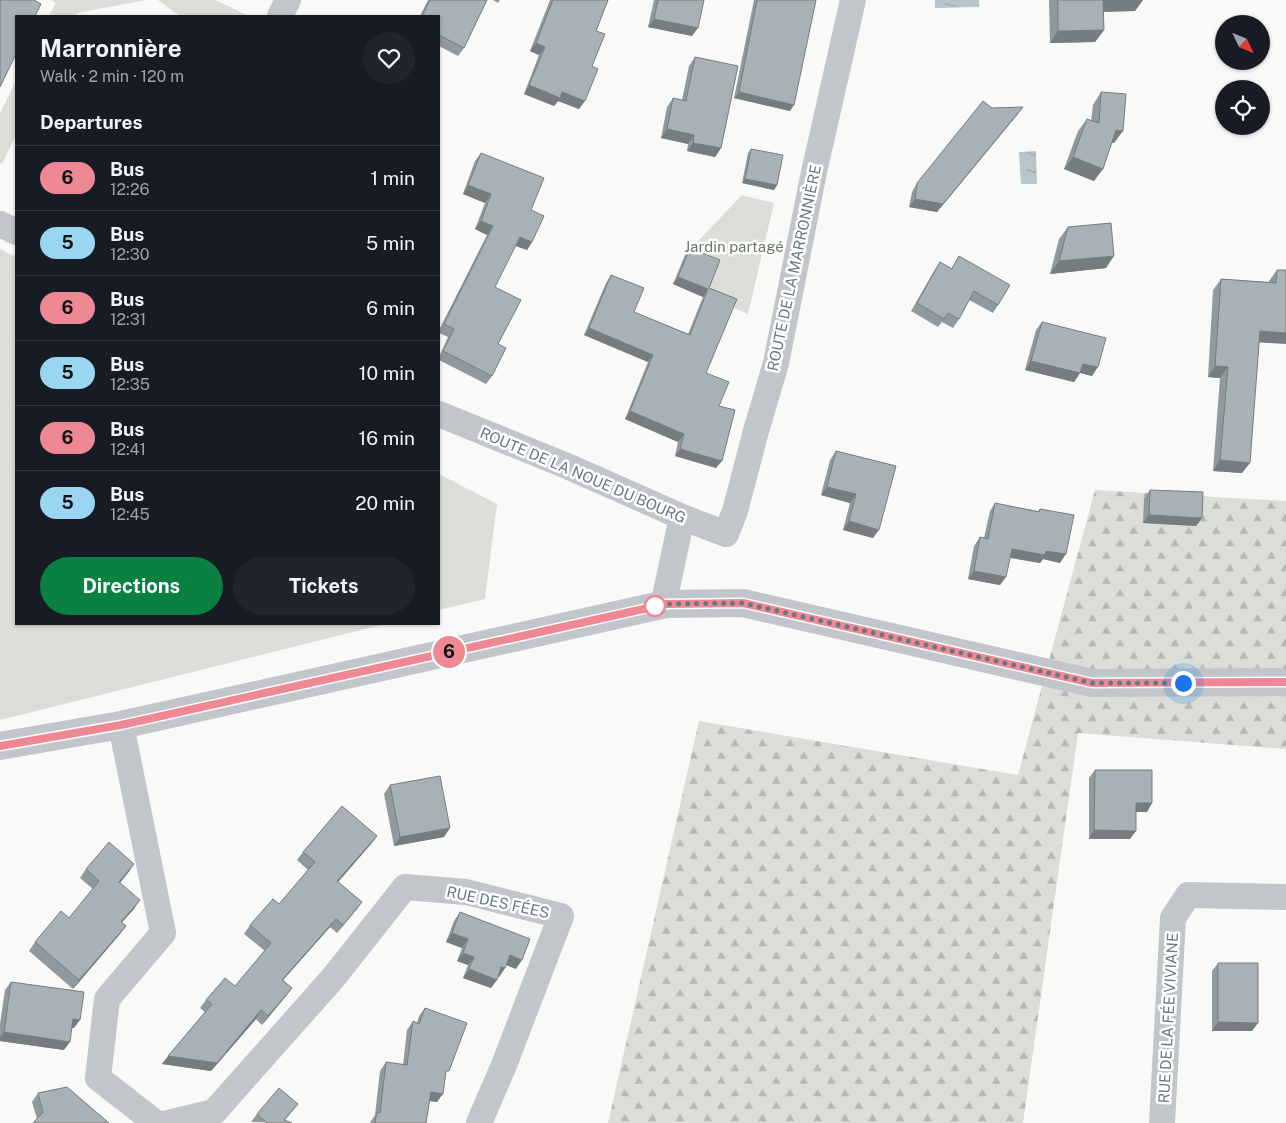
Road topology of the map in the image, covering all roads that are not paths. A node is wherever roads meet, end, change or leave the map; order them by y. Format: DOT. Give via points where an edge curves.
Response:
graph roads {
  1 [pos="288,0"];
  2 [pos="853,0"];
  3 [pos="280,15"];
  4 [pos="0,224"];
  5 [pos="15,232"];
  6 [pos="440,414"];
  7 [pos="682,517"];
  8 [pos="726,534"];
  9 [pos="666,604"];
  10 [pos="1286,682"];
  11 [pos="121,725"];
  12 [pos="0,746"];
  13 [pos="1286,897"];
  14 [pos="156,1123"];
  15 [pos="168,1123"];
  16 [pos="479,1123"];
  17 [pos="1162,1123"];
  1 -- 3 [label="street"];
  2 -- 8 [label="street, ROUTE DE LA MARRONNIÈRE" via="776,363"];
  4 -- 5 [label="street"];
  6 -- 7 [label="street, ROUTE DE LA NOUE DU BOURG"];
  7 -- 8 [label="street, ROUTE DE LA NOUE DU BOURG"];
  7 -- 9 [label="street"];
  9 -- 10 [label="street" via="743,603 1092,683"];
  9 -- 11 [label="street"];
  11 -- 12 [label="street"];
  11 -- 14 [label="street" via="163,933 107,999 98,1078"];
  13 -- 17 [label="street, RUE DE LA FÉE VIVIANE" via="1188,895 1173,918"];
  15 -- 16 [label="street, RUE DES FÉES" via="214,1112 333,978 405,888 466,892 561,916"];
}
